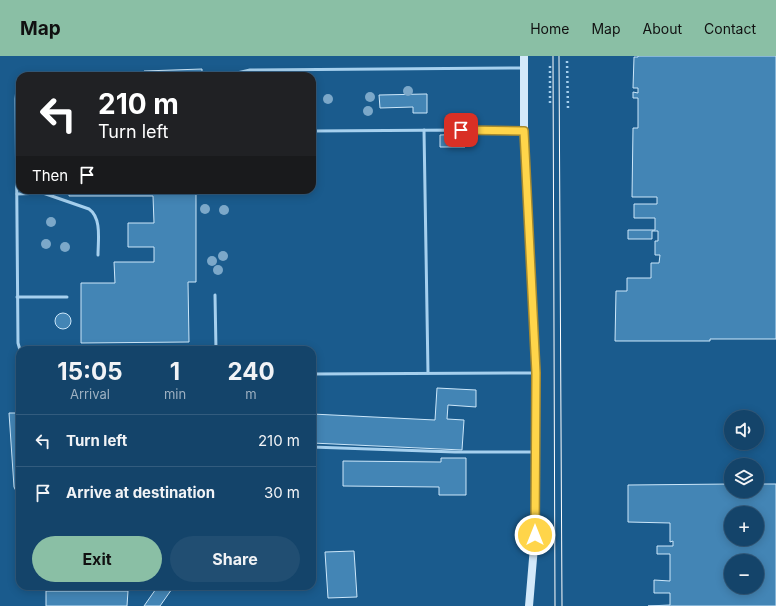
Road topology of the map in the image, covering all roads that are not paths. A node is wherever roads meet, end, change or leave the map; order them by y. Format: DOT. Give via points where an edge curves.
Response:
graph roads {
  1 [pos="524,56"];
  2 [pos="524,68"];
  3 [pos="241,72"];
  4 [pos="424,130"];
  5 [pos="316,131"];
  6 [pos="524,131"];
  7 [pos="17,194"];
  8 [pos="45,194"];
  9 [pos="98,255"];
  10 [pos="215,295"];
  11 [pos="17,297"];
  12 [pos="67,297"];
  13 [pos="19,346"];
  14 [pos="216,346"];
  15 [pos="428,373"];
  16 [pos="536,373"];
  17 [pos="316,374"];
  18 [pos="316,447"];
  19 [pos="536,452"];
  20 [pos="529,606"];
  1 -- 2 [label="main road"];
  2 -- 3 [label="lane"];
  2 -- 6 [label="main road"];
  4 -- 5 [label="lane"];
  4 -- 6 [label="lane"];
  4 -- 15 [label="lane"];
  6 -- 16 [label="main road"];
  7 -- 11 [label="lane"];
  8 -- 9 [label="lane" via="94,213 97,217"];
  10 -- 14 [label="lane"];
  11 -- 12 [label="lane"];
  11 -- 13 [label="lane"];
  15 -- 16 [label="lane"];
  15 -- 17 [label="lane"];
  16 -- 19 [label="main road"];
  18 -- 19 [label="lane"];
  19 -- 20 [label="main road" via="535,535"];
}
